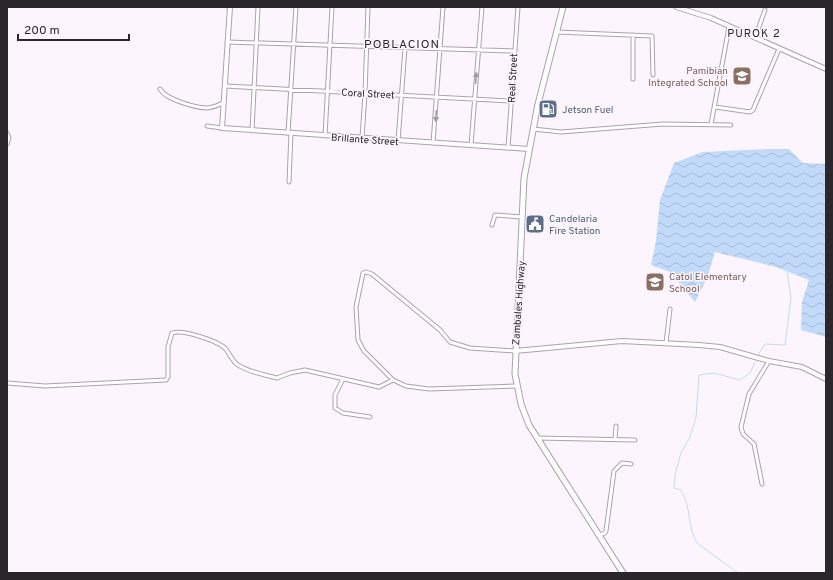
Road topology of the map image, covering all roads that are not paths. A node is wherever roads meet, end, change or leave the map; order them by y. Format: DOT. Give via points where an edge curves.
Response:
graph roads {
  1 [pos="230,7"];
  2 [pos="258,7"];
  3 [pos="296,7"];
  4 [pos="332,7"];
  5 [pos="368,7"];
  6 [pos="443,7"];
  7 [pos="482,7"];
  8 [pos="518,7"];
  9 [pos="563,7"];
  10 [pos="676,7"];
  11 [pos="765,10"];
  12 [pos="730,27"];
  13 [pos="557,32"];
  14 [pos="633,35"];
  15 [pos="755,38"];
  16 [pos="227,42"];
  17 [pos="256,43"];
  18 [pos="294,44"];
  19 [pos="330,46"];
  20 [pos="367,47"];
  21 [pos="405,48"];
  22 [pos="442,48"];
  23 [pos="779,49"];
  24 [pos="478,50"];
  25 [pos="514,51"];
  26 [pos="826,69"];
  27 [pos="653,75"];
  28 [pos="633,79"];
  29 [pos="225,86"];
  30 [pos="254,87"];
  31 [pos="160,89"];
  32 [pos="291,89"];
  33 [pos="328,91"];
  34 [pos="365,94"];
  35 [pos="402,95"];
  36 [pos="437,97"];
  37 [pos="474,99"];
  38 [pos="511,101"];
  39 [pos="224,103"];
  40 [pos="715,107"];
  41 [pos="710,124"];
  42 [pos="731,125"];
  43 [pos="207,126"];
  44 [pos="222,128"];
  45 [pos="533,129"];
  46 [pos="252,131"];
  47 [pos="7,133"];
  48 [pos="289,133"];
  49 [pos="325,136"];
  50 [pos="362,138"];
  51 [pos="398,141"];
  52 [pos="434,143"];
  53 [pos="7,144"];
  54 [pos="470,145"];
  55 [pos="508,148"];
  56 [pos="529,149"];
  57 [pos="289,182"];
  58 [pos="523,218"];
  59 [pos="492,225"];
  60 [pos="670,309"];
  61 [pos="666,343"];
  62 [pos="515,351"];
  63 [pos="767,360"];
  64 [pos="343,379"];
  65 [pos="826,379"];
  66 [pos="393,380"];
  67 [pos="7,383"];
  68 [pos="516,386"];
  69 [pos="370,417"];
  70 [pos="616,426"];
  71 [pos="537,438"];
  72 [pos="615,439"];
  73 [pos="635,440"];
  74 [pos="631,464"];
  75 [pos="762,484"];
  76 [pos="599,535"];
  77 [pos="623,573"];
  1 -- 16 [label="street"];
  2 -- 17 [label="street"];
  3 -- 18 [label="street"];
  4 -- 19 [label="street"];
  5 -- 20 [label="street"];
  6 -- 22 [label="street"];
  7 -- 24 [label="street"];
  8 -- 25 [label="street, Real Street"];
  9 -- 13 [label="main road, Zambales Highway"];
  10 -- 12 [label="street"];
  11 -- 15 [label="street"];
  12 -- 15 [label="street"];
  12 -- 40 [label="street"];
  13 -- 14 [label="street"];
  13 -- 45 [label="main road, Zambales Highway"];
  14 -- 27 [label="street" via="652,37"];
  14 -- 28 [label="street"];
  15 -- 23 [label="street"];
  16 -- 17 [label="street"];
  16 -- 29 [label="street"];
  17 -- 18 [label="street"];
  17 -- 30 [label="street"];
  18 -- 19 [label="street"];
  18 -- 32 [label="street"];
  19 -- 20 [label="street"];
  19 -- 33 [label="street"];
  20 -- 21 [label="street"];
  20 -- 34 [label="street"];
  21 -- 22 [label="street"];
  21 -- 35 [label="street"];
  22 -- 24 [label="street"];
  22 -- 36 [label="street"];
  23 -- 26 [label="street"];
  23 -- 40 [label="street" via="754,110 750,112"];
  24 -- 25 [label="street"];
  37 -- 24 [label="street, one-way"];
  25 -- 38 [label="street, Real Street"];
  29 -- 30 [label="street, Coral Street"];
  29 -- 39 [label="street"];
  30 -- 32 [label="street, Coral Street"];
  30 -- 46 [label="street"];
  31 -- 39 [label="street" via="169,98 204,108"];
  32 -- 33 [label="street, Coral Street"];
  32 -- 48 [label="street"];
  33 -- 34 [label="street, Coral Street"];
  33 -- 49 [label="street"];
  34 -- 35 [label="street, Coral Street"];
  34 -- 50 [label="street"];
  35 -- 36 [label="street, Coral Street"];
  35 -- 51 [label="street"];
  36 -- 37 [label="street, Coral Street"];
  36 -- 52 [label="street, one-way"];
  37 -- 38 [label="street, Coral Street"];
  37 -- 54 [label="street"];
  38 -- 55 [label="street, Real Street"];
  39 -- 44 [label="street"];
  40 -- 41 [label="street"];
  41 -- 42 [label="street"];
  41 -- 45 [label="street" via="663,124 561,132"];
  43 -- 44 [label="street"];
  44 -- 46 [label="street, Brillante Street"];
  45 -- 56 [label="main road, Zambales Highway"];
  46 -- 48 [label="street, Brillante Street"];
  47 -- 53 [label="street"];
  48 -- 49 [label="street, Brillante Street"];
  48 -- 57 [label="street"];
  49 -- 50 [label="street, Brillante Street"];
  50 -- 51 [label="street, Brillante Street"];
  51 -- 52 [label="street, Brillante Street"];
  52 -- 54 [label="street, Brillante Street"];
  54 -- 55 [label="street, Brillante Street"];
  55 -- 56 [label="street, Brillante Street"];
  56 -- 58 [label="main road, Zambales Highway" via="524,178"];
  58 -- 59 [label="street" via="495,215"];
  58 -- 62 [label="main road, Zambales Highway"];
  60 -- 61 [label="street"];
  61 -- 62 [label="street" via="622,341"];
  61 -- 63 [label="street" via="720,347"];
  62 -- 66 [label="street" via="470,348 450,342 436,326 372,274 365,272 361,276 356,307 358,340 364,351"];
  62 -- 68 [label="main road, Zambales Highway"];
  63 -- 65 [label="street" via="802,367"];
  63 -- 75 [label="street" via="749,394 741,427 743,434 754,444"];
  64 -- 66 [label="street" via="379,387"];
  64 -- 67 [label="street" via="304,370 273,377 238,365 228,351 217,343 175,332 169,339 166,380 44,386"];
  64 -- 69 [label="street" via="335,395 335,408 342,413"];
  66 -- 68 [label="street" via="406,386 429,389"];
  68 -- 71 [label="main road, Zambales Highway" via="525,415"];
  70 -- 72 [label="street"];
  71 -- 72 [label="street"];
  71 -- 76 [label="main road, Zambales Highway"];
  72 -- 73 [label="street"];
  74 -- 76 [label="street" via="625,462 614,470 606,531"];
  76 -- 77 [label="main road, Zambales Highway"];
}
